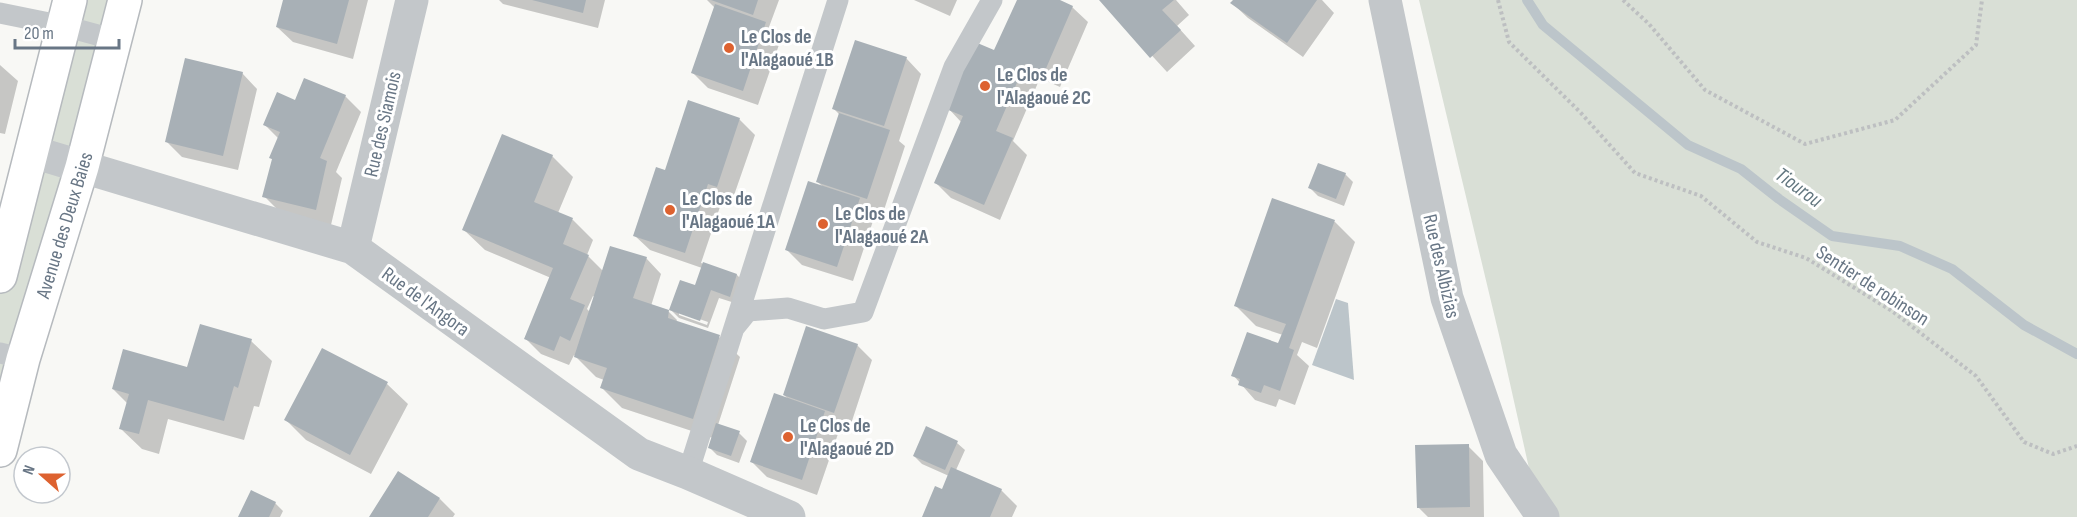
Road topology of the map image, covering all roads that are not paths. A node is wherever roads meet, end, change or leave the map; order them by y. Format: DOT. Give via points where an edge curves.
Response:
graph roads {
  1 [pos="125,0"];
  2 [pos="411,0"];
  3 [pos="837,0"];
  4 [pos="992,0"];
  5 [pos="1385,0"];
  6 [pos="0,13"];
  7 [pos="67,13"];
  8 [pos="116,40"];
  9 [pos="33,152"];
  10 [pos="82,167"];
  11 [pos="353,248"];
  12 [pos="0,276"];
  13 [pos="732,329"];
  14 [pos="11,356"];
  15 [pos="0,450"];
  16 [pos="688,473"];
  17 [pos="789,517"];
  18 [pos="1543,517"];
  1 -- 8 [label="main road, Avenue des Deux Baies"];
  2 -- 11 [label="street, Rue des Siamois"];
  3 -- 13 [label="lane"];
  4 -- 13 [label="lane" via="954,67 863,312 824,319 788,308 748,311"];
  5 -- 18 [label="street, Rue des Albizias" via="1447,298 1501,455"];
  6 -- 7 [label="lane"];
  7 -- 8 [label="lane"];
  7 -- 9 [label="main road"];
  8 -- 10 [label="main road, Avenue des Deux Baies"];
  9 -- 10 [label="street, Rue de l'Angora"];
  9 -- 12 [label="main road"];
  10 -- 11 [label="street, Rue de l'Angora"];
  10 -- 14 [label="main road, Avenue des Deux Baies"];
  11 -- 16 [label="street, Rue de l'Angora" via="639,454"];
  13 -- 16 [label="lane"];
  14 -- 15 [label="main road, Avenue des Deux Baies"];
  16 -- 17 [label="street, Rue de l'Angora"];
}
